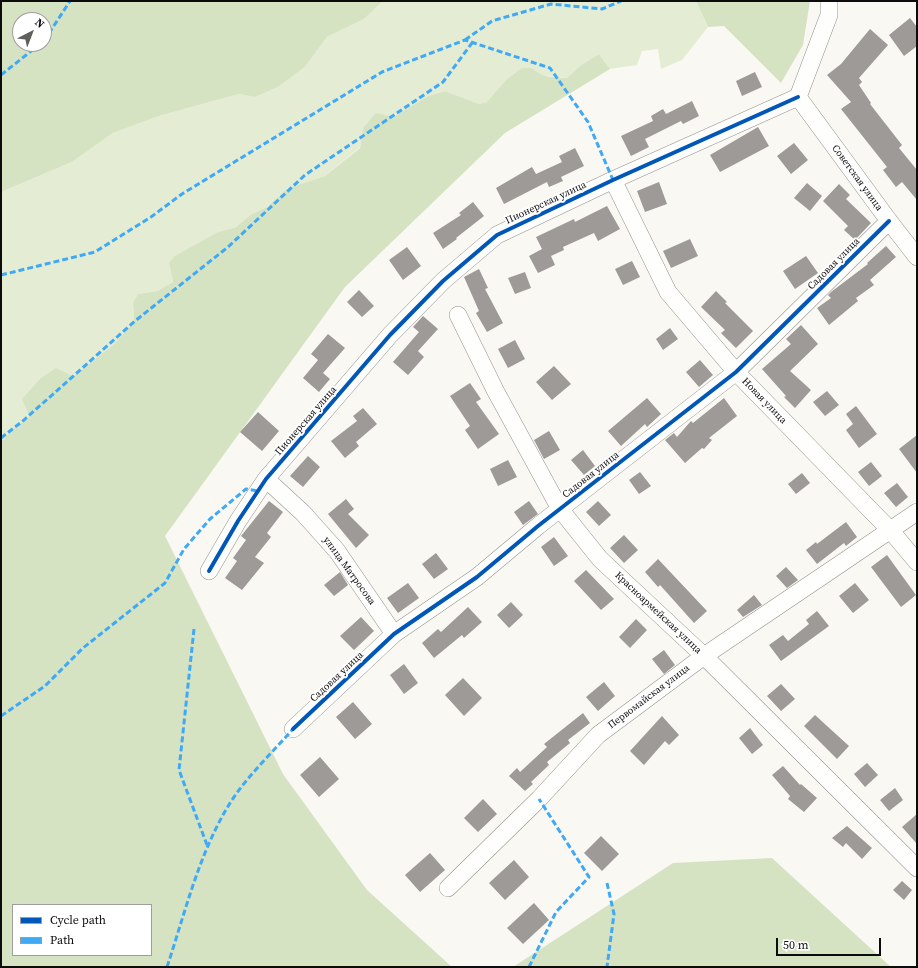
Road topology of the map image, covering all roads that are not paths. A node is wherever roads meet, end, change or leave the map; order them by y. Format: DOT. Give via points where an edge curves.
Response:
graph roads {
  1 [pos="829,1"];
  2 [pos="798,97"];
  3 [pos="613,180"];
  4 [pos="888,221"];
  5 [pos="917,257"];
  6 [pos="458,314"];
  7 [pos="736,372"];
  8 [pos="266,479"];
  9 [pos="560,509"];
  10 [pos="917,512"];
  11 [pos="891,531"];
  12 [pos="917,562"];
  13 [pos="209,571"];
  14 [pos="394,634"];
  15 [pos="704,656"];
  16 [pos="293,730"];
  17 [pos="917,868"];
  18 [pos="448,888"];
  1 -- 2 [label="street" via="829,15"];
  2 -- 3 [label="street, Пионерская улица"];
  2 -- 4 [label="street, Советская улица"];
  3 -- 7 [label="street, Новая улица" via="668,292"];
  3 -- 8 [label="street, Пионерская улица" via="498,235 443,281 390,335"];
  4 -- 5 [label="street, Советская улица"];
  4 -- 7 [label="street, Садовая улица"];
  6 -- 9 [label="street, Красноармейская улица" via="495,390"];
  7 -- 9 [label="street, Садовая улица"];
  7 -- 11 [label="street, Новая улица"];
  8 -- 13 [label="street, Пионерская улица"];
  8 -- 14 [label="street, улица Матросова" via="303,513 337,551"];
  9 -- 14 [label="street, Садовая улица" via="477,577"];
  9 -- 15 [label="street, Красноармейская улица" via="600,559"];
  10 -- 11 [label="street, Первомайская улица"];
  11 -- 12 [label="street, Новая улица"];
  11 -- 15 [label="street, Первомайская улица"];
  14 -- 16 [label="street, Садовая улица"];
  15 -- 17 [label="street, Красноармейская улица"];
  15 -- 18 [label="street, Первомайская улица" via="598,735 539,799"];
}
